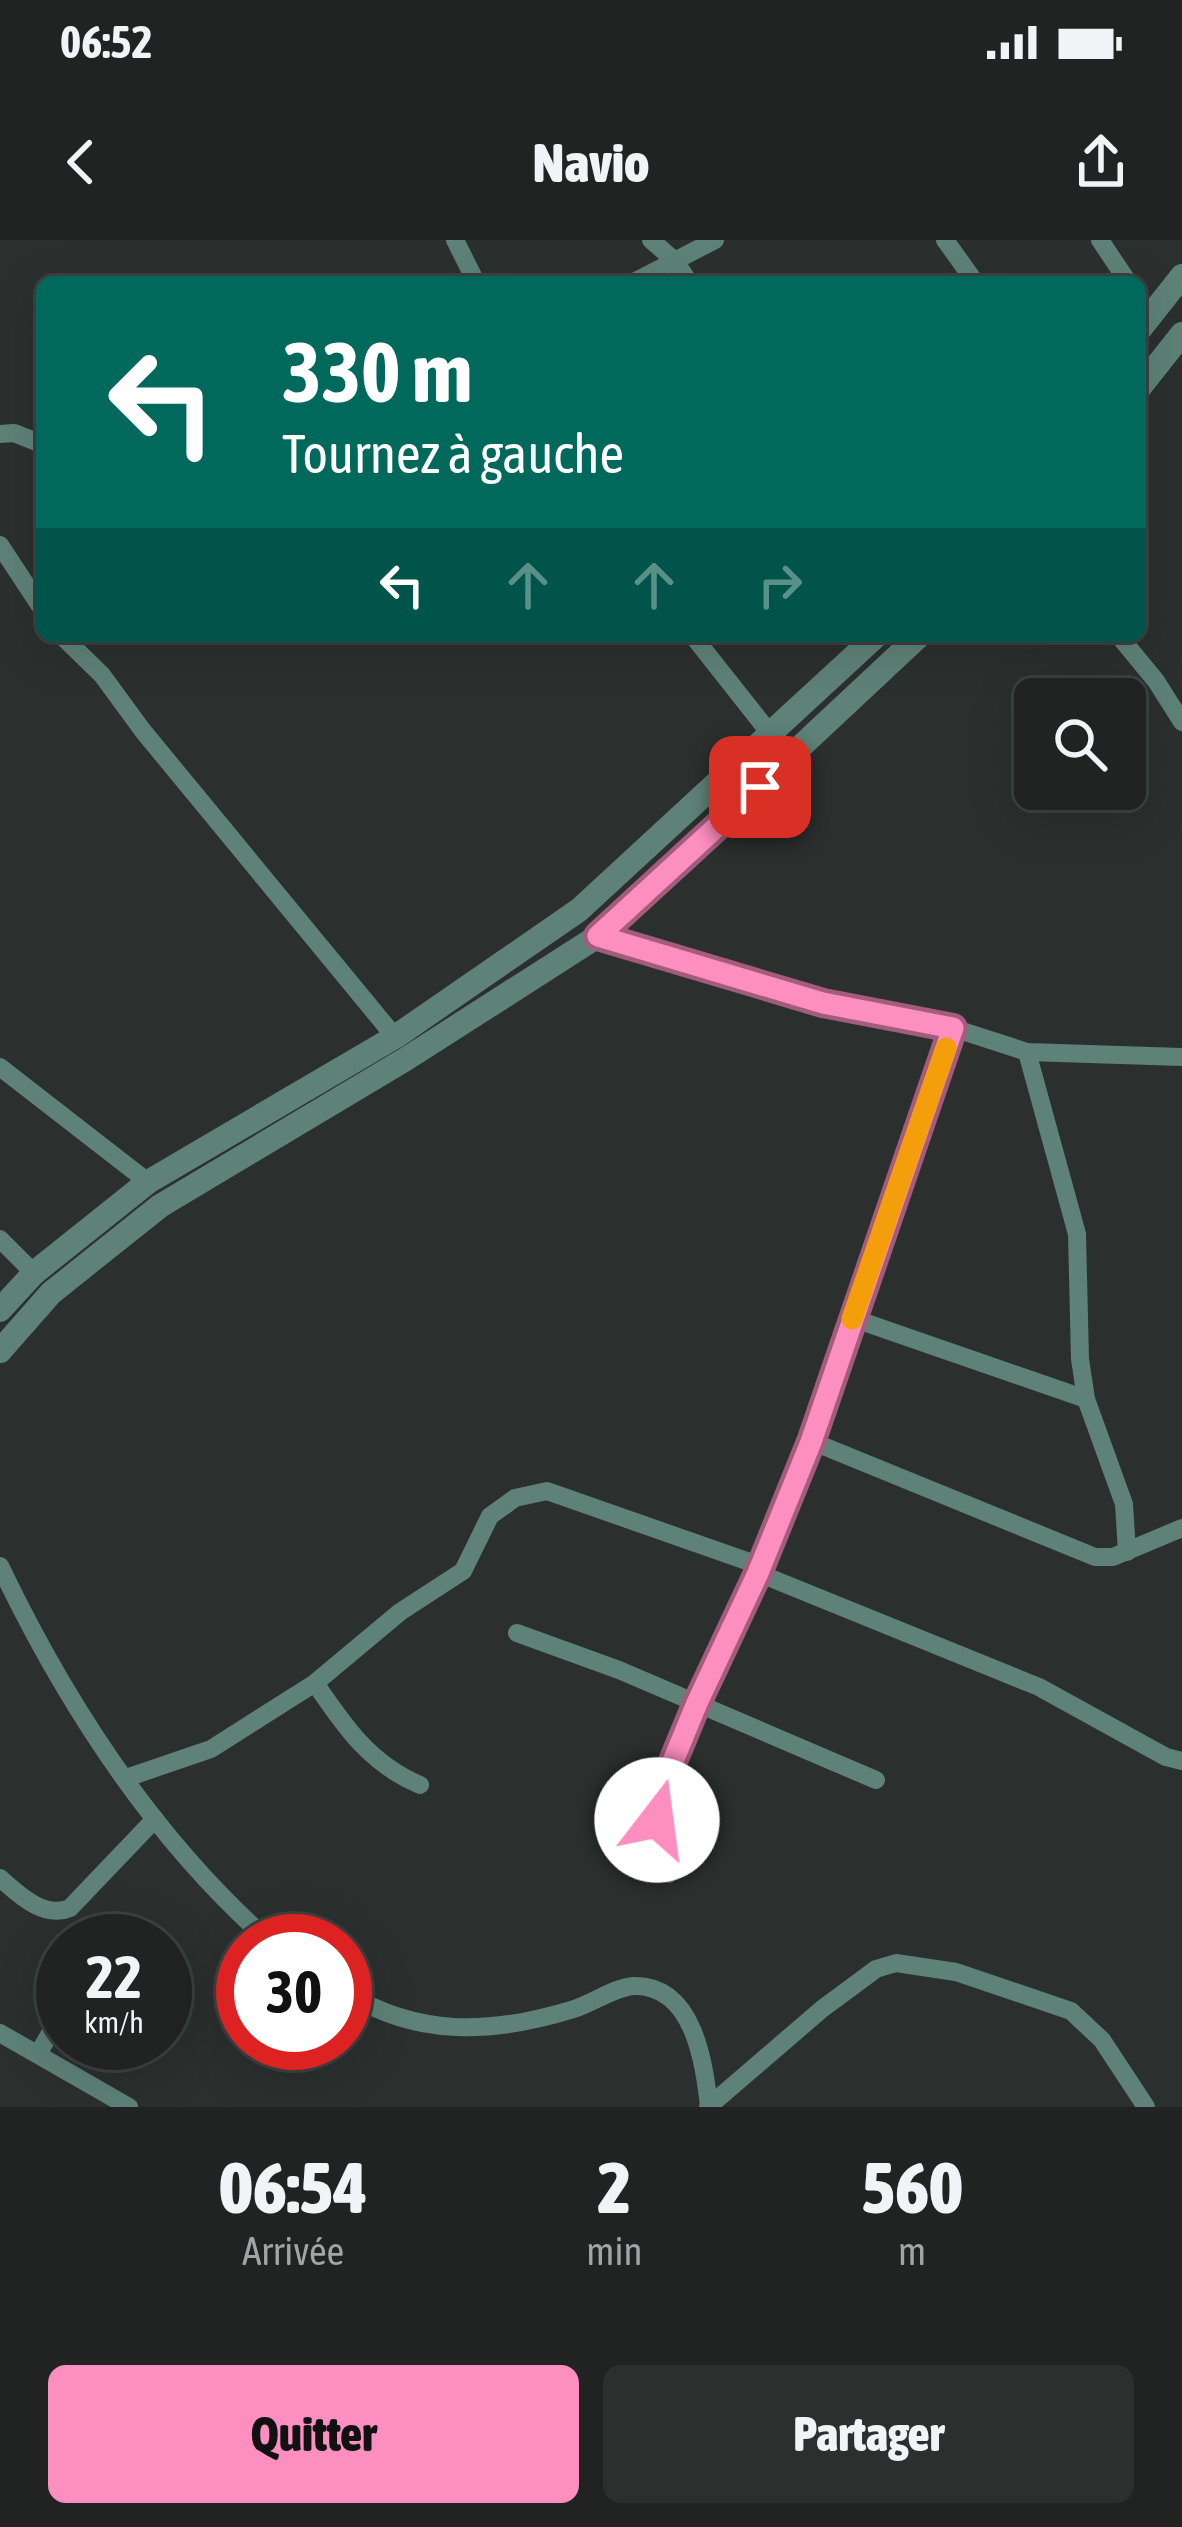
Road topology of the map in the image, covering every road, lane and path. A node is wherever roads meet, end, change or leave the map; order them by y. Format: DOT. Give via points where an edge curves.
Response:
graph roads {
  1 [pos="455,240"];
  2 [pos="651,240"];
  3 [pos="716,240"];
  4 [pos="945,240"];
  5 [pos="1100,240"];
  6 [pos="675,261"];
  7 [pos="473,276"];
  8 [pos="646,276"];
  9 [pos="685,276"];
  10 [pos="971,276"];
  11 [pos="1124,276"];
  12 [pos="1182,276"];
  13 [pos="1146,312"];
  14 [pos="1182,334"];
  15 [pos="1146,379"];
  16 [pos="0,434"];
  17 [pos="36,442"];
  18 [pos="0,545"];
  19 [pos="36,593"];
  20 [pos="68,642"];
  21 [pos="698,642"];
  22 [pos="870,642"];
  23 [pos="914,642"];
  24 [pos="1124,642"];
  25 [pos="1182,722"];
  26 [pos="772,736"];
  27 [pos="598,936"];
  28 [pos="953,1028"];
  29 [pos="395,1037"];
  30 [pos="1027,1052"];
  31 [pos="1182,1058"];
  32 [pos="0,1067"];
  33 [pos="148,1182"];
  34 [pos="0,1239"];
  35 [pos="34,1273"];
  36 [pos="0,1310"];
  37 [pos="852,1318"];
  38 [pos="0,1351"];
  39 [pos="1086,1399"];
  40 [pos="811,1442"];
  41 [pos="1182,1528"];
  42 [pos="1127,1552"];
  43 [pos="0,1566"];
  44 [pos="760,1569"];
  45 [pos="517,1633"];
  46 [pos="315,1684"];
  47 [pos="697,1703"];
  48 [pos="1182,1761"];
  49 [pos="126,1778"];
  50 [pos="877,1780"];
  51 [pos="420,1785"];
  52 [pos="155,1820"];
  53 [pos="670,1874"];
  54 [pos="0,1878"];
  55 [pos="239,1914"];
  56 [pos="372,2006"];
  57 [pos="0,2032"];
  58 [pos="36,2053"];
  59 [pos="65,2070"];
  60 [pos="129,2107"];
  61 [pos="708,2107"];
  62 [pos="1146,2107"];
  1 -- 7 [label="street"];
  2 -- 6 [label="street"];
  3 -- 6 [label="street"];
  4 -- 10 [label="street"];
  5 -- 11 [label="street"];
  6 -- 8 [label="street"];
  6 -- 9 [label="street"];
  12 -- 13 [label="street"];
  14 -- 15 [label="street"];
  16 -- 17 [label="street"];
  18 -- 19 [label="street"];
  20 -- 29 [label="street"];
  21 -- 26 [label="street"];
  22 -- 26 [label="street"];
  23 -- 27 [label="street"];
  24 -- 25 [label="street"];
  26 -- 29 [label="street" via="579,910"];
  27 -- 28 [label="street" via="823,1003"];
  27 -- 38 [label="street" via="160,1206 51,1293"];
  28 -- 30 [label="street"];
  28 -- 37 [label="street"];
  29 -- 33 [label="street"];
  30 -- 31 [label="street"];
  30 -- 39 [label="street" via="1077,1234"];
  32 -- 33 [label="street"];
  33 -- 35 [label="street"];
  34 -- 35 [label="street"];
  35 -- 36 [label="street"];
  37 -- 39 [label="street"];
  37 -- 40 [label="street"];
  39 -- 42 [label="street" via="1124,1504"];
  40 -- 42 [label="street" via="1095,1557"];
  40 -- 44 [label="street"];
  41 -- 42 [label="street"];
  43 -- 49 [label="street" via="32,1634"];
  44 -- 46 [label="street" via="548,1491 532,1492 490,1516 454,1579 400,1612"];
  44 -- 47 [label="street"];
  44 -- 48 [label="street" via="1040,1687"];
  45 -- 47 [label="street"];
  46 -- 49 [label="street" via="211,1749"];
  46 -- 51 [label="street" via="353,1738 390,1773"];
  47 -- 50 [label="street"];
  47 -- 53 [label="street" via="657,1800"];
  49 -- 52 [label="street"];
  52 -- 54 [label="street" via="60,1912 46,1911"];
  52 -- 55 [label="street"];
  56 -- 61 [label="street" via="396,2019 462,2028 531,2022 644,1988 672,2000 700,2041"];
  57 -- 58 [label="street"];
  59 -- 60 [label="street"];
  61 -- 62 [label="street" via="822,2009 896,1963 956,1972 1071,2011 1102,2040"];
}
